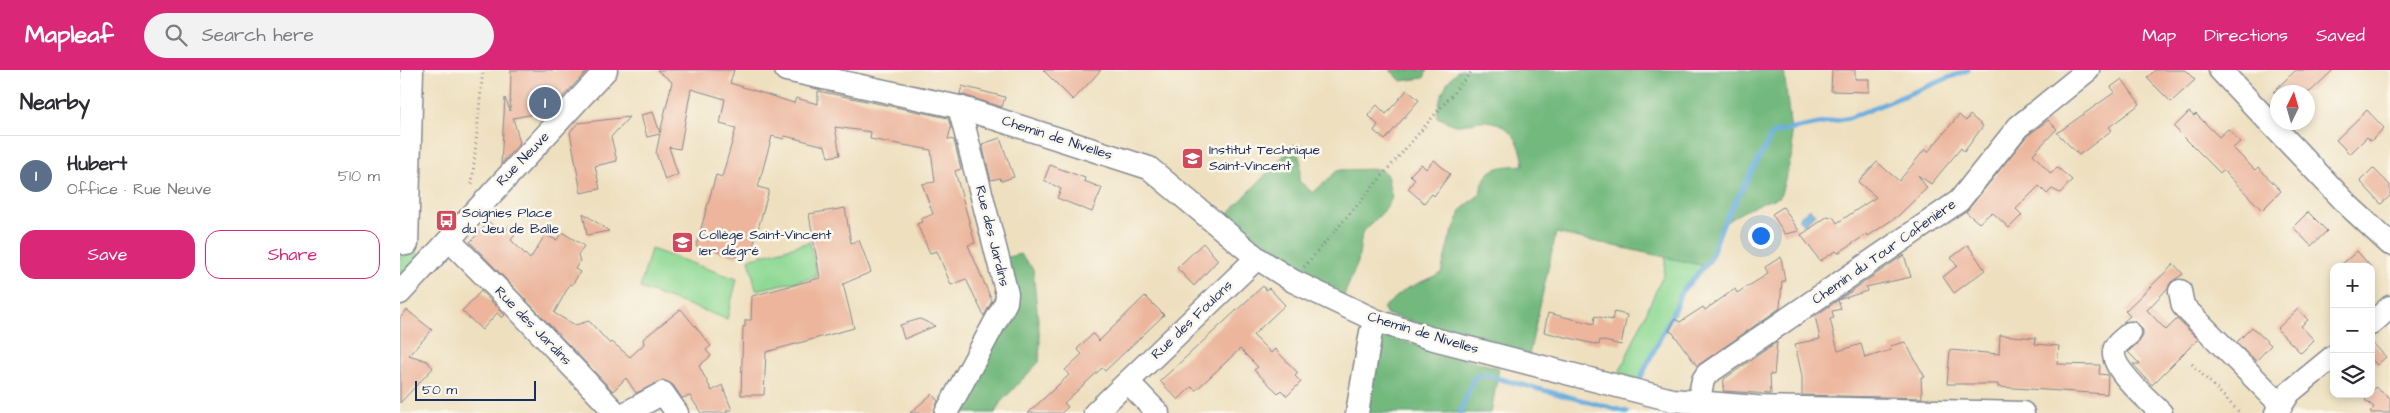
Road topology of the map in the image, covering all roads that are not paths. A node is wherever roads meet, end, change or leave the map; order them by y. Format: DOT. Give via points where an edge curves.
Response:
graph roads {
  1 [pos="412,70"];
  2 [pos="606,70"];
  3 [pos="786,70"];
  4 [pos="2088,70"];
  5 [pos="2220,70"];
  6 [pos="959,107"];
  7 [pos="448,240"];
  8 [pos="407,244"];
  9 [pos="2390,244"];
  10 [pos="1257,258"];
  11 [pos="2180,291"];
  12 [pos="400,293"];
  13 [pos="2390,307"];
  14 [pos="2375,320"];
  15 [pos="1377,321"];
  16 [pos="2130,333"];
  17 [pos="2330,359"];
  18 [pos="1128,382"];
  19 [pos="1641,403"];
  20 [pos="1698,403"];
  21 [pos="2278,409"];
  22 [pos="616,413"];
  23 [pos="626,413"];
  24 [pos="677,413"];
  25 [pos="946,413"];
  26 [pos="1095,413"];
  27 [pos="1158,413"];
  28 [pos="1357,413"];
  29 [pos="2023,413"];
  30 [pos="2161,413"];
  1 -- 8 [label="street"];
  2 -- 7 [label="street, Rue Neuve"];
  3 -- 6 [label="street, Chemin de Nivelles"];
  4 -- 20 [label="street, Chemin du Tour Cafenière" via="2018,127 1959,201 1707,374"];
  5 -- 9 [label="street" via="2350,207"];
  6 -- 10 [label="street, Chemin de Nivelles" via="1149,168"];
  6 -- 25 [label="street, Rue des Jardins" via="1007,294 1006,302"];
  7 -- 12 [label="street, Rue Neuve"];
  7 -- 22 [label="street, Rue des Jardins"];
  10 -- 15 [label="street, Chemin de Nivelles" via="1292,281"];
  10 -- 18 [label="street, Rue des Foulons"];
  11 -- 21 [label="street" via="2183,306"];
  13 -- 14 [label="street"];
  15 -- 19 [label="street, Chemin de Nivelles"];
  15 -- 28 [label="street" via="1371,332"];
  16 -- 30 [label="street" via="2114,351 2116,363"];
  17 -- 21 [label="street" via="2290,392"];
  18 -- 26 [label="street, Rue des Foulons"];
  18 -- 27 [label="street"];
  19 -- 20 [label="street, Chemin de Nivelles"];
  20 -- 29 [label="street, Chemin de Nivelles"];
  23 -- 24 [label="street" via="663,393"];
}
